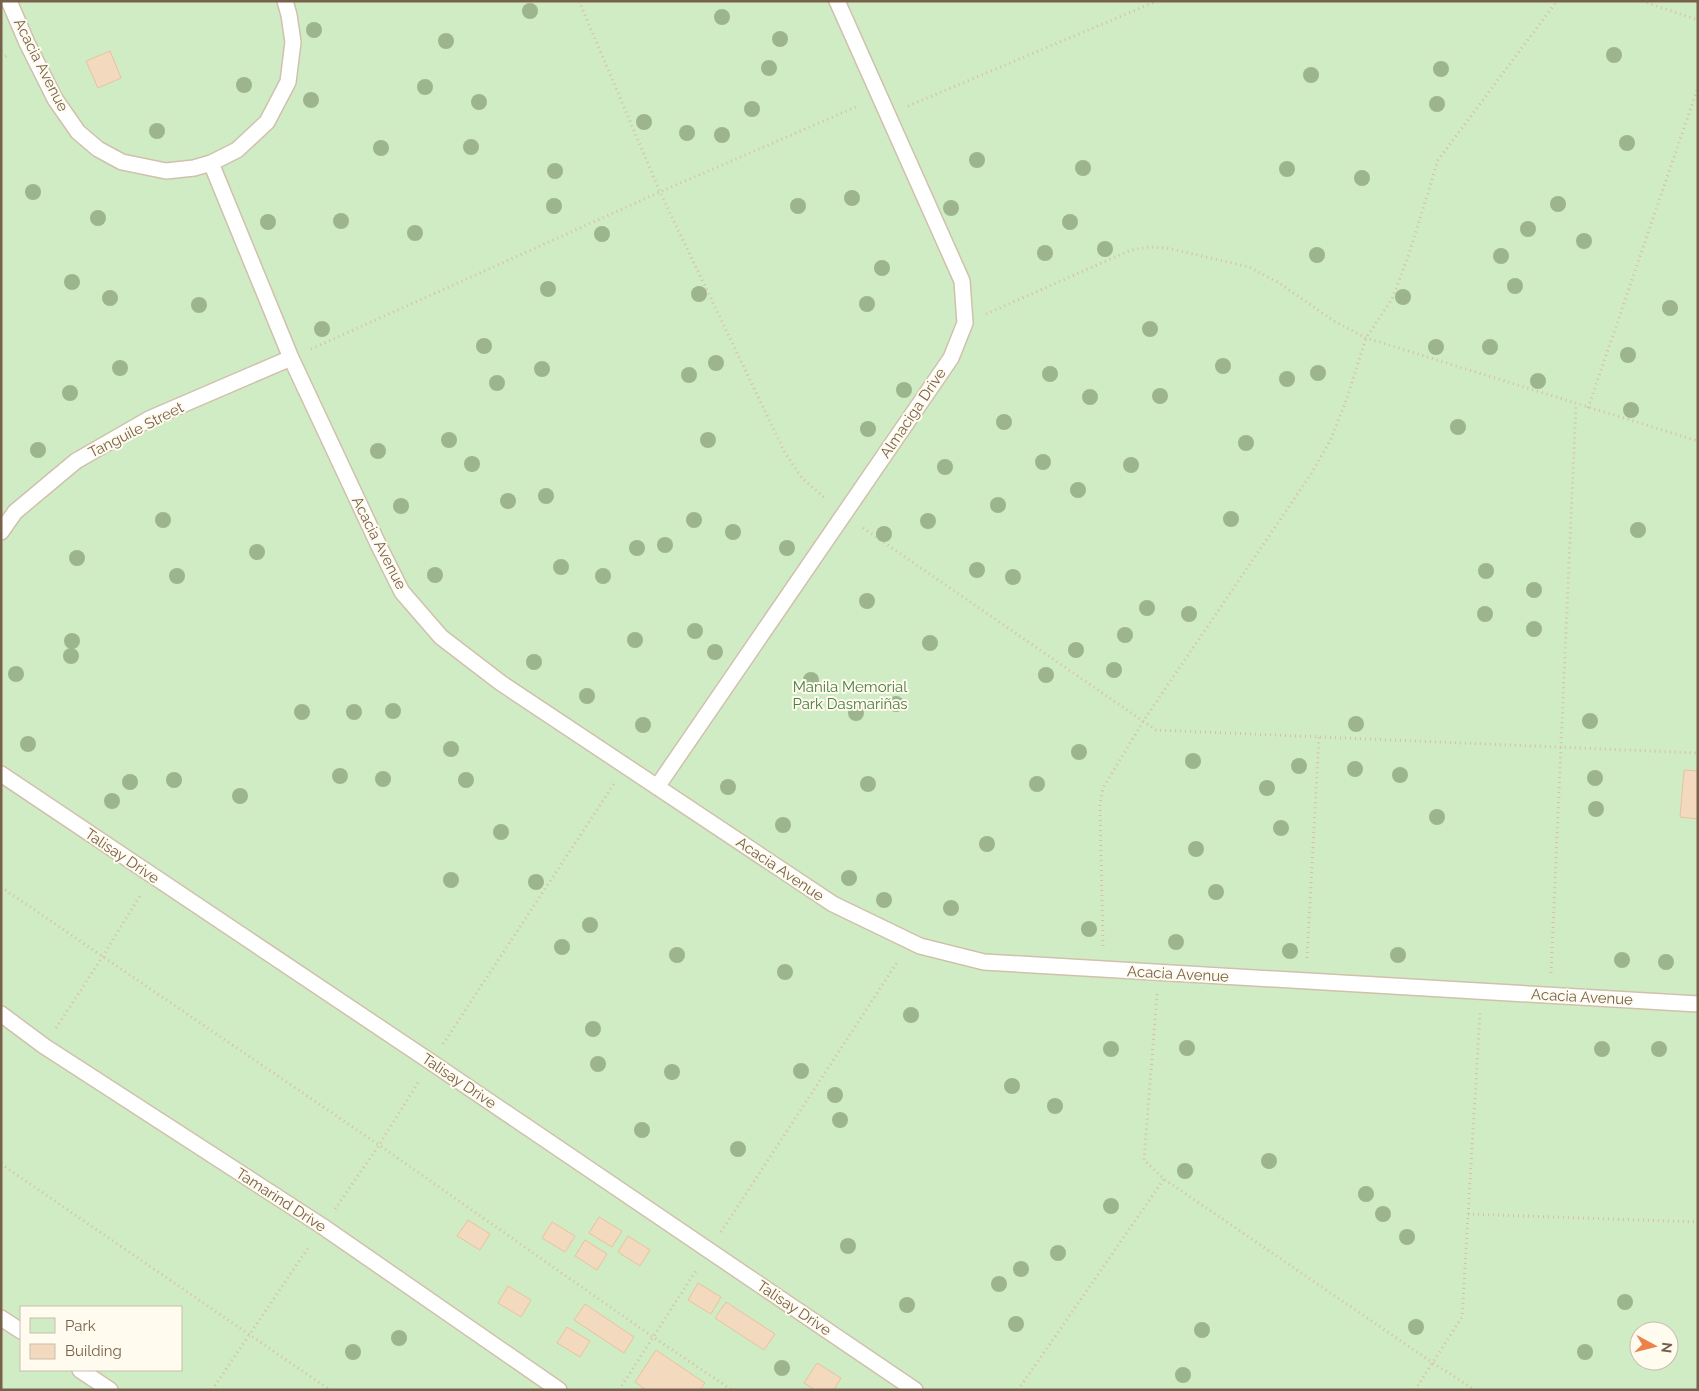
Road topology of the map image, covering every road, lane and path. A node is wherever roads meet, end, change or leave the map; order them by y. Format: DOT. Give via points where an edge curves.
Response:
graph roads {
  1 [pos="9,1"];
  2 [pos="285,1"];
  3 [pos="579,1"];
  4 [pos="837,1"];
  5 [pos="1157,1"];
  6 [pos="1557,1"];
  7 [pos="1642,1"];
  8 [pos="1698,20"];
  9 [pos="1698,87"];
  10 [pos="879,96"];
  11 [pos="887,114"];
  12 [pos="211,163"];
  13 [pos="660,192"];
  14 [pos="965,323"];
  15 [pos="1366,338"];
  16 [pos="291,358"];
  17 [pos="1576,404"];
  18 [pos="1588,408"];
  19 [pos="1698,441"];
  20 [pos="844,515"];
  21 [pos="1,532"];
  22 [pos="1144,720"];
  23 [pos="1319,736"];
  24 [pos="1561,747"];
  25 [pos="1698,753"];
  26 [pos="626,766"];
  27 [pos="1,774"];
  28 [pos="657,787"];
  29 [pos="152,876"];
  30 [pos="1,887"];
  31 [pos="911,942"];
  32 [pos="103,956"];
  33 [pos="1103,970"];
  34 [pos="1159,974"];
  35 [pos="1306,982"];
  36 [pos="1481,992"];
  37 [pos="1550,995"];
  38 [pos="1698,1004"];
  39 [pos="1,1014"];
  40 [pos="44,1046"];
  41 [pos="431,1062"];
  42 [pos="379,1145"];
  43 [pos="1,1164"];
  44 [pos="1164,1179"];
  45 [pos="1468,1214"];
  46 [pos="1698,1222"];
  47 [pos="322,1226"];
  48 [pos="709,1250"];
  49 [pos="1,1318"];
  50 [pos="20,1330"];
  51 [pos="250,1336"];
  52 [pos="652,1337"];
  53 [pos="1433,1363"];
  54 [pos="82,1371"];
  55 [pos="110,1390"];
  56 [pos="212,1390"];
  57 [pos="330,1390"];
  58 [pos="559,1390"];
  59 [pos="619,1390"];
  60 [pos="732,1390"];
  61 [pos="914,1390"];
  62 [pos="1018,1390"];
  63 [pos="1415,1390"];
  64 [pos="1475,1390"];
  1 -- 12 [label="lane, Acacia Avenue" via="55,99 78,132 98,149 122,162 166,171"];
  2 -- 12 [label="lane, Acacia Avenue" via="293,42 288,82 267,122 237,150"];
  3 -- 13 [label="path"];
  4 -- 10 [label="lane, Almaciga Drive"];
  5 -- 11 [label="path"];
  6 -- 15 [label="path" via="1438,160 1392,299"];
  7 -- 8 [label="path"];
  9 -- 18 [label="path"];
  10 -- 11 [label="lane, Almaciga Drive"];
  10 -- 13 [label="path"];
  11 -- 14 [label="lane, Almaciga Drive" via="962,281"];
  12 -- 16 [label="lane, Acacia Avenue"];
  13 -- 16 [label="path"];
  13 -- 20 [label="path" via="784,451 802,478"];
  14 -- 15 [label="path" via="1131,250 1149,246 1248,267"];
  14 -- 20 [label="lane, Almaciga Drive" via="951,358"];
  15 -- 17 [label="path"];
  15 -- 22 [label="path" via="1331,439 1311,474"];
  16 -- 21 [label="lane, Tanguile Street" via="149,420 76,461 15,512"];
  16 -- 26 [label="lane, Acacia Avenue" via="402,592 441,637 500,683"];
  17 -- 18 [label="path"];
  17 -- 24 [label="path"];
  18 -- 19 [label="path"];
  20 -- 22 [label="path"];
  20 -- 28 [label="lane, Almaciga Drive"];
  22 -- 23 [label="path" via="1156,730"];
  22 -- 33 [label="path" via="1103,788 1100,804"];
  23 -- 24 [label="path"];
  23 -- 35 [label="path"];
  24 -- 25 [label="path"];
  24 -- 37 [label="path"];
  26 -- 28 [label="lane, Acacia Avenue"];
  26 -- 41 [label="path"];
  27 -- 29 [label="lane, Talisay Drive"];
  28 -- 31 [label="lane, Acacia Avenue" via="833,904"];
  29 -- 32 [label="path"];
  29 -- 41 [label="lane, Talisay Drive"];
  30 -- 32 [label="path"];
  31 -- 33 [label="lane, Acacia Avenue" via="984,962"];
  31 -- 48 [label="path"];
  32 -- 40 [label="path"];
  32 -- 42 [label="path"];
  33 -- 34 [label="lane, Acacia Avenue"];
  34 -- 35 [label="lane, Acacia Avenue"];
  34 -- 44 [label="path" via="1144,1160"];
  35 -- 36 [label="lane, Acacia Avenue"];
  36 -- 37 [label="lane, Acacia Avenue"];
  36 -- 45 [label="path"];
  37 -- 38 [label="lane, Acacia Avenue"];
  39 -- 40 [label="lane, Tamarind Drive"];
  40 -- 47 [label="lane, Tamarind Drive"];
  41 -- 42 [label="path"];
  41 -- 48 [label="lane, Talisay Drive"];
  42 -- 47 [label="path"];
  42 -- 52 [label="path"];
  43 -- 51 [label="path"];
  44 -- 53 [label="path"];
  44 -- 62 [label="path"];
  45 -- 46 [label="path"];
  45 -- 53 [label="path" via="1462,1317"];
  47 -- 51 [label="path"];
  47 -- 58 [label="lane, Tamarind Drive"];
  48 -- 52 [label="path"];
  48 -- 61 [label="lane, Talisay Drive"];
  49 -- 50 [label="lane"];
  51 -- 56 [label="path"];
  51 -- 57 [label="path"];
  52 -- 59 [label="path"];
  52 -- 60 [label="path"];
  53 -- 63 [label="path"];
  53 -- 64 [label="path"];
  54 -- 55 [label="lane"];
}
